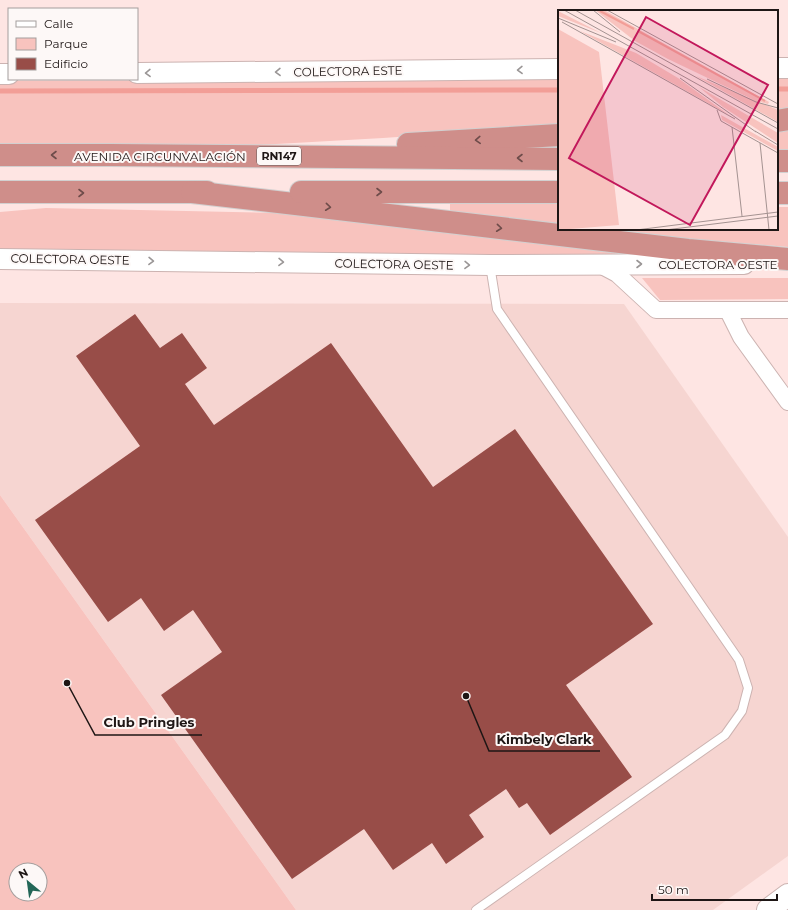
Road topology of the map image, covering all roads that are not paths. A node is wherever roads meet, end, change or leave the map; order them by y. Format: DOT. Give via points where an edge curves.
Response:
graph roads {
  1 [pos="558,69"];
  2 [pos="138,73"];
  3 [pos="788,119"];
  4 [pos="778,121"];
  5 [pos="558,135"];
  6 [pos="0,155"];
  7 [pos="219,156"];
  8 [pos="558,159"];
  9 [pos="778,160"];
  10 [pos="788,161"];
  11 [pos="0,192"];
  12 [pos="192,192"];
  13 [pos="558,192"];
  14 [pos="0,259"];
  15 [pos="788,259"];
  16 [pos="598,264"];
  17 [pos="490,265"];
  18 [pos="788,265"];
  19 [pos="788,310"];
  20 [pos="728,311"];
  21 [pos="788,402"];
  22 [pos="788,895"];
  23 [pos="476,910"];
  24 [pos="768,910"];
  1 -- 2 [label="street, COLECTORA ESTE, one-way"];
  3 -- 4 [label="highway"];
  5 -- 7 [label="highway, one-way"];
  7 -- 6 [label="highway, AVENIDA CIRCUNVALACIÓN / RN147, one-way"];
  8 -- 7 [label="highway, AVENIDA CIRCUNVALACIÓN / RN147, one-way"];
  9 -- 10 [label="highway"];
  11 -- 12 [label="highway, one-way"];
  12 -- 13 [label="highway, one-way"];
  12 -- 15 [label="highway, one-way" via="571,237"];
  14 -- 17 [label="street, COLECTORA OESTE, one-way"];
  16 -- 17 [label="street, COLECTORA OESTE"];
  16 -- 18 [label="street, COLECTORA OESTE, one-way"];
  16 -- 20 [label="street" via="617,274 656,310"];
  17 -- 23 [label="lane" via="497,309 739,660 748,688 742,711 725,735"];
  19 -- 20 [label="street"];
  20 -- 21 [label="street" via="740,337"];
  22 -- 24 [label="main road"];
}
